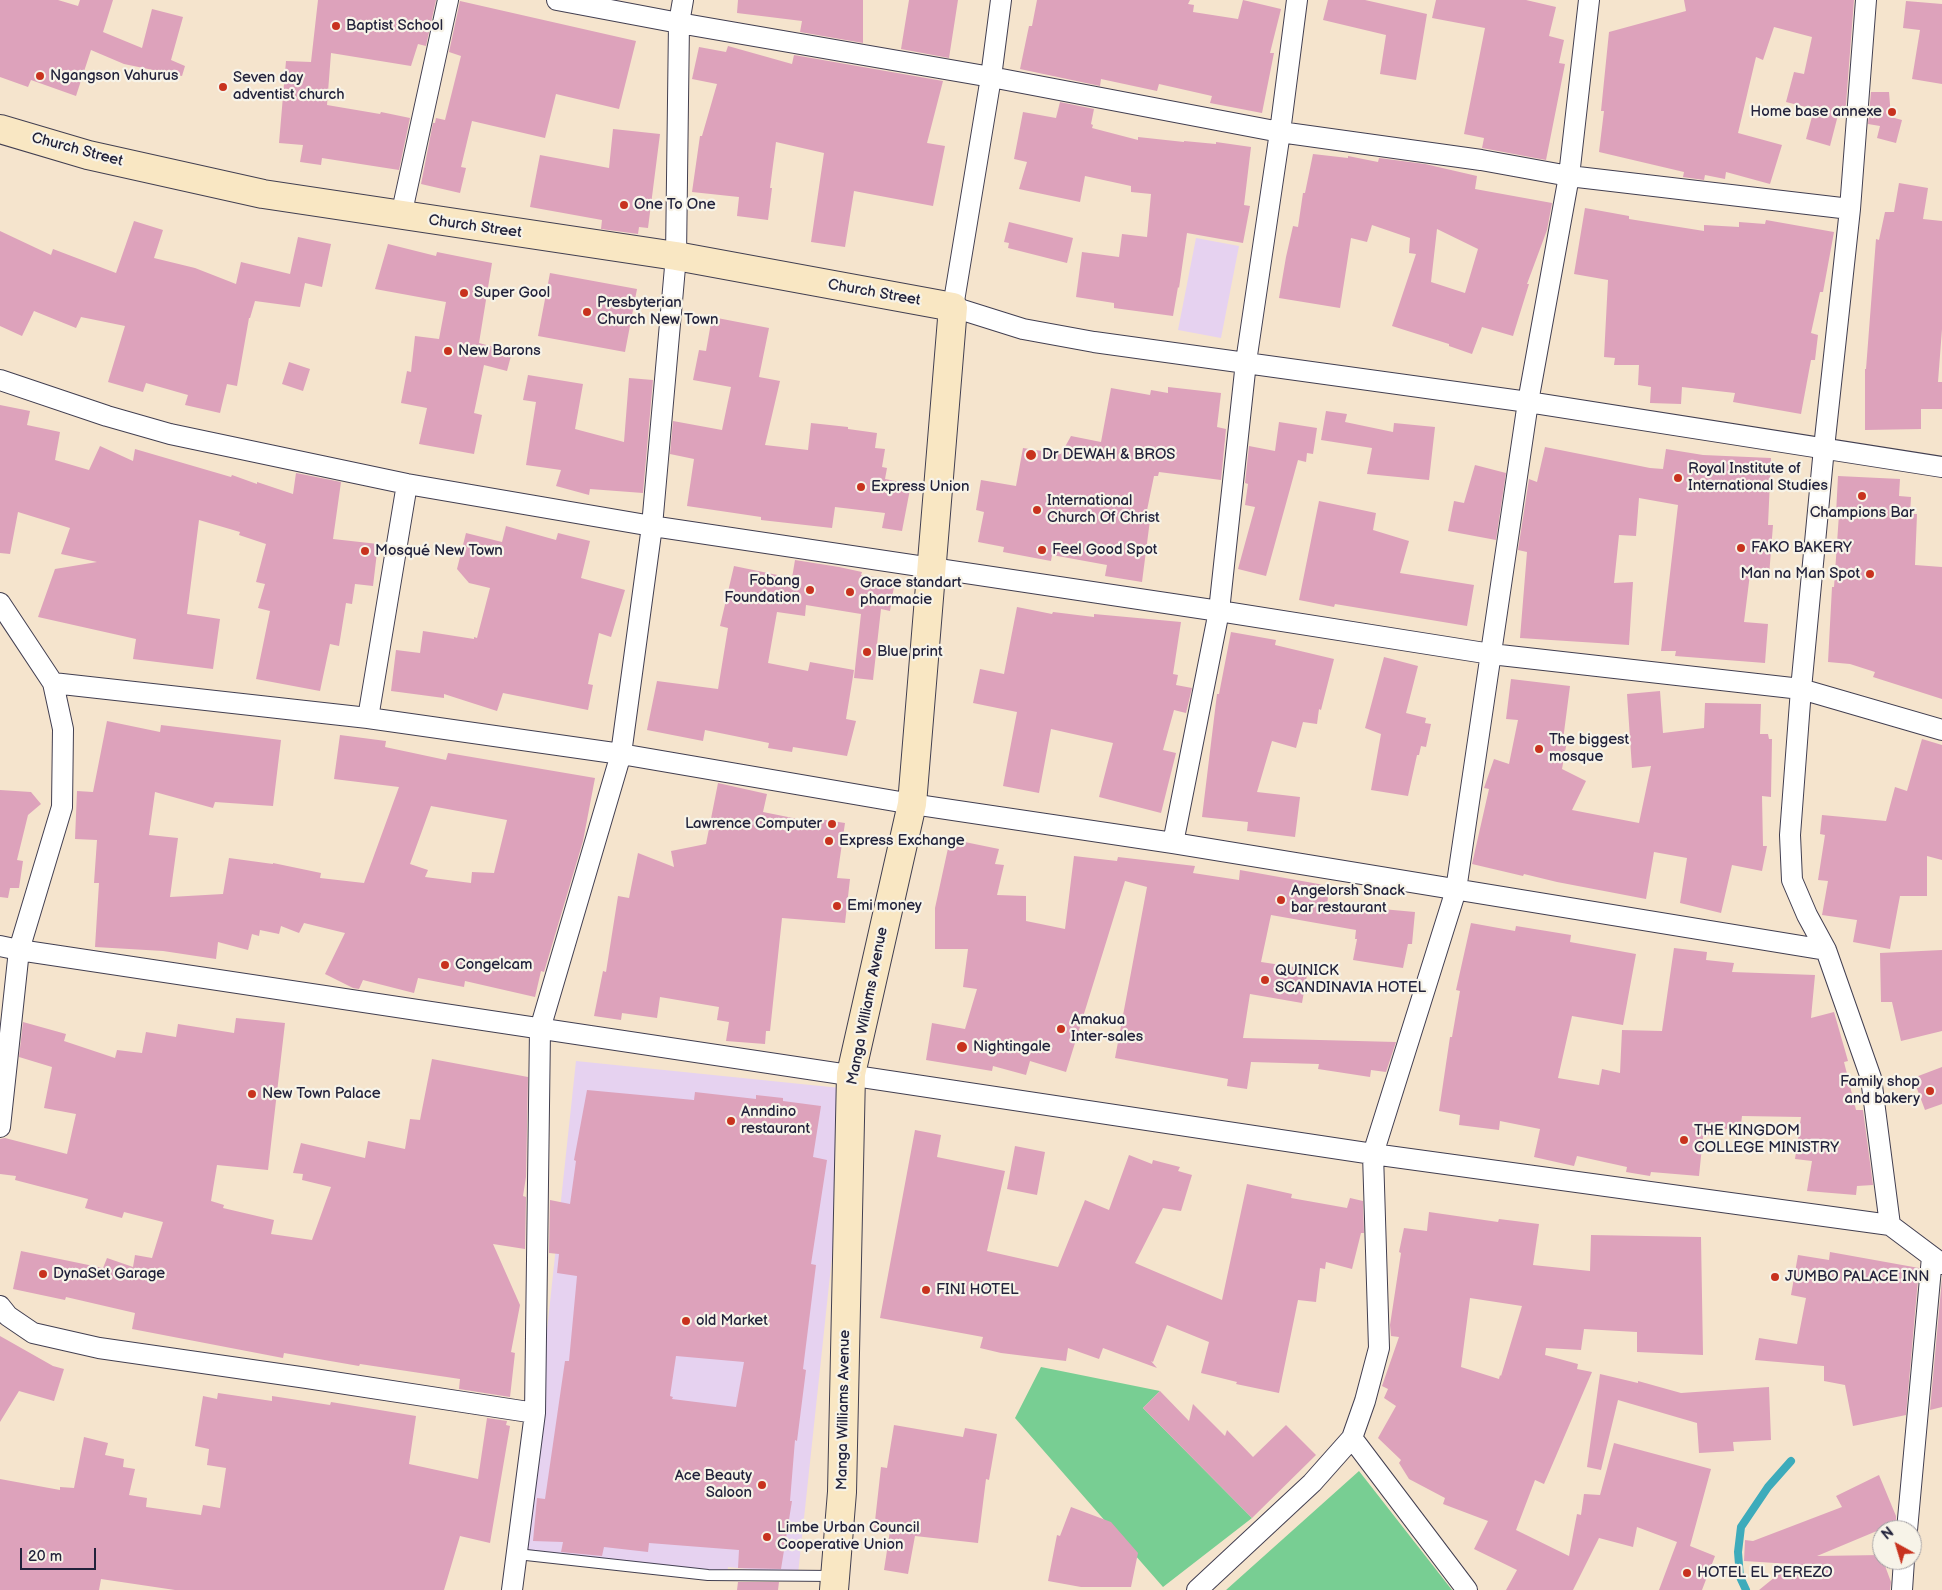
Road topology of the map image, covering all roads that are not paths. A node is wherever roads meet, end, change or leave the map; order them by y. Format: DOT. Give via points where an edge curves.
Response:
graph roads {
  1 [pos="448,0"];
  2 [pos="557,0"];
  3 [pos="683,0"];
  4 [pos="1001,0"];
  5 [pos="1297,0"];
  6 [pos="1588,0"];
  7 [pos="1866,0"];
  8 [pos="679,24"];
  9 [pos="991,77"];
  10 [pos="0,129"];
  11 [pos="1280,132"];
  12 [pos="1569,176"];
  13 [pos="1850,209"];
  14 [pos="402,216"];
  15 [pos="676,256"];
  16 [pos="953,307"];
  17 [pos="1246,362"];
  18 [pos="0,380"];
  19 [pos="1528,402"];
  20 [pos="1824,448"];
  21 [pos="1942,467"];
  22 [pos="407,484"];
  23 [pos="652,526"];
  24 [pos="931,569"];
  25 [pos="0,603"];
  26 [pos="1219,611"];
  27 [pos="1491,654"];
  28 [pos="53,683"];
  29 [pos="1801,688"];
  30 [pos="368,718"];
  31 [pos="1942,730"];
  32 [pos="621,754"];
  33 [pos="912,804"];
  34 [pos="1173,843"];
  35 [pos="1456,890"];
  36 [pos="9,948"];
  37 [pos="1826,950"];
  38 [pos="540,1029"];
  39 [pos="852,1074"];
  40 [pos="0,1127"];
  41 [pos="1373,1154"];
  42 [pos="1890,1225"];
  43 [pos="1937,1261"];
  44 [pos="0,1306"];
  45 [pos="535,1414"];
  46 [pos="1352,1438"];
  47 [pos="1908,1520"];
  48 [pos="517,1554"];
  49 [pos="1903,1570"];
  50 [pos="834,1583"];
  51 [pos="512,1590"];
  52 [pos="1197,1590"];
  53 [pos="1467,1590"];
  54 [pos="1902,1590"];
  1 -- 14 [label="street"];
  2 -- 8 [label="street"];
  3 -- 8 [label="street"];
  4 -- 9 [label="street"];
  5 -- 11 [label="street"];
  6 -- 12 [label="street"];
  7 -- 13 [label="street"];
  8 -- 9 [label="street"];
  8 -- 15 [label="street"];
  9 -- 11 [label="street"];
  9 -- 16 [label="street"];
  10 -- 14 [label="main road, Church Street" via="88,155 263,194"];
  11 -- 12 [label="street" via="1481,160"];
  11 -- 17 [label="street"];
  12 -- 13 [label="street"];
  12 -- 19 [label="street"];
  13 -- 20 [label="street"];
  14 -- 15 [label="main road, Church Street"];
  15 -- 16 [label="main road, Church Street"];
  15 -- 23 [label="street"];
  16 -- 17 [label="street" via="1023,329"];
  16 -- 24 [label="main road, Manga Williams Avenue"];
  17 -- 19 [label="street"];
  17 -- 26 [label="street"];
  18 -- 22 [label="street" via="170,434"];
  19 -- 20 [label="street"];
  19 -- 27 [label="street"];
  20 -- 21 [label="street"];
  20 -- 29 [label="street"];
  22 -- 23 [label="street"];
  22 -- 30 [label="street"];
  23 -- 24 [label="street"];
  23 -- 32 [label="street"];
  24 -- 26 [label="street"];
  24 -- 33 [label="main road, Manga Williams Avenue"];
  25 -- 28 [label="street"];
  26 -- 27 [label="street"];
  26 -- 34 [label="street"];
  27 -- 29 [label="street"];
  27 -- 35 [label="street"];
  28 -- 30 [label="street"];
  28 -- 36 [label="street" via="62,729 62,807"];
  29 -- 31 [label="street"];
  29 -- 37 [label="street" via="1790,835 1792,880"];
  30 -- 32 [label="street"];
  32 -- 33 [label="street"];
  32 -- 38 [label="street"];
  33 -- 34 [label="street"];
  33 -- 39 [label="main road, Manga Williams Avenue"];
  34 -- 35 [label="street"];
  35 -- 37 [label="street"];
  35 -- 41 [label="street"];
  36 -- 38 [label="street"];
  36 -- 40 [label="street"];
  37 -- 42 [label="street" via="1872,1078"];
  38 -- 39 [label="street"];
  38 -- 45 [label="street"];
  39 -- 41 [label="street"];
  39 -- 50 [label="main road, Manga Williams Avenue" via="842,1492"];
  41 -- 42 [label="street"];
  41 -- 46 [label="street" via="1379,1348"];
  42 -- 43 [label="street"];
  43 -- 47 [label="street"];
  44 -- 45 [label="street" via="8,1316 33,1333 99,1348"];
  45 -- 48 [label="street"];
  46 -- 52 [label="street" via="1312,1483"];
  46 -- 53 [label="street"];
  48 -- 50 [label="lane" via="708,1575"];
  48 -- 51 [label="street"];
  49 -- 54 [label="street"];
}
